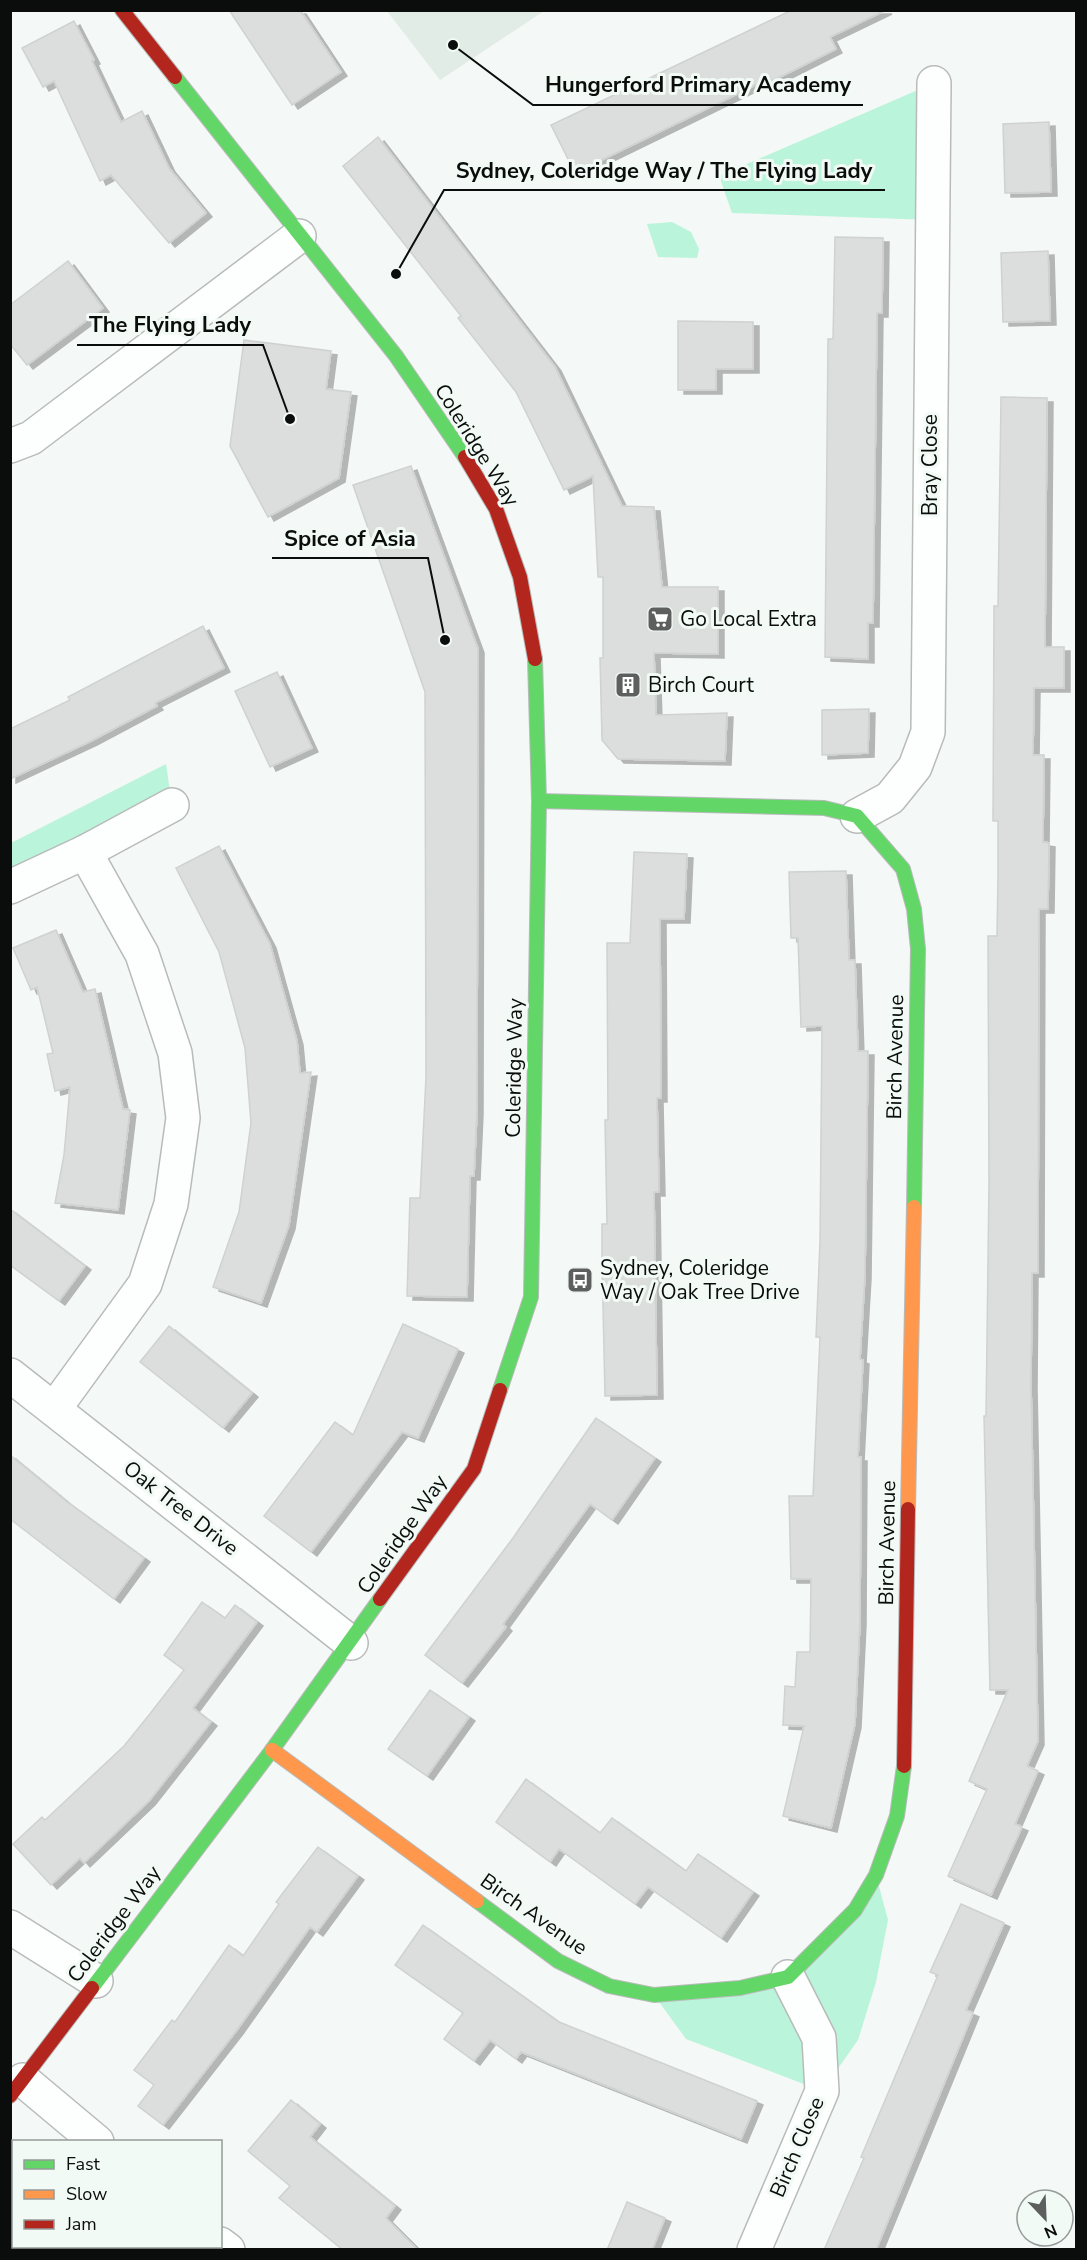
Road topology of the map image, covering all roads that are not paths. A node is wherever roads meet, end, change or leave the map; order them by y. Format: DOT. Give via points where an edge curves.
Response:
graph roads {
  1 [pos="122,10"];
  2 [pos="934,82"];
  3 [pos="299,236"];
  4 [pos="10,446"];
  5 [pos="539,801"];
  6 [pos="172,805"];
  7 [pos="857,816"];
  8 [pos="85,852"];
  9 [pos="10,887"];
  10 [pos="10,1375"];
  11 [pos="55,1408"];
  12 [pos="351,1643"];
  13 [pos="272,1750"];
  14 [pos="10,1927"];
  15 [pos="788,1977"];
  16 [pos="96,1981"];
  17 [pos="17,2088"];
  18 [pos="94,2140"];
  19 [pos="754,2250"];
  1 -- 3 [label="street, Coleridge Way"];
  2 -- 7 [label="street, Bray Close" via="928,732 915,767 890,798"];
  3 -- 4 [label="street" via="31,438"];
  3 -- 5 [label="street, Coleridge Way" via="396,356 496,509 520,577 535,651"];
  5 -- 7 [label="street" via="824,808"];
  5 -- 12 [label="street, Coleridge Way" via="531,1297 474,1469"];
  6 -- 8 [label="street"];
  7 -- 15 [label="street, Birch Avenue" via="903,869 914,909 918,949 904,1766 897,1816 876,1875 855,1910"];
  8 -- 9 [label="street"];
  8 -- 11 [label="street" via="142,954 175,1053 183,1118 171,1204 145,1284"];
  10 -- 11 [label="street, Oak Tree Drive"];
  11 -- 12 [label="street, Oak Tree Drive"];
  12 -- 13 [label="street, Coleridge Way"];
  13 -- 15 [label="street, Birch Avenue" via="558,1961 609,1986 654,1995 740,1988"];
  13 -- 16 [label="street, Coleridge Way"];
  14 -- 16 [label="street"];
  15 -- 19 [label="street, Birch Close" via="819,2038 822,2091"];
  16 -- 17 [label="street, Coleridge Way"];
  17 -- 18 [label="street"];
}
